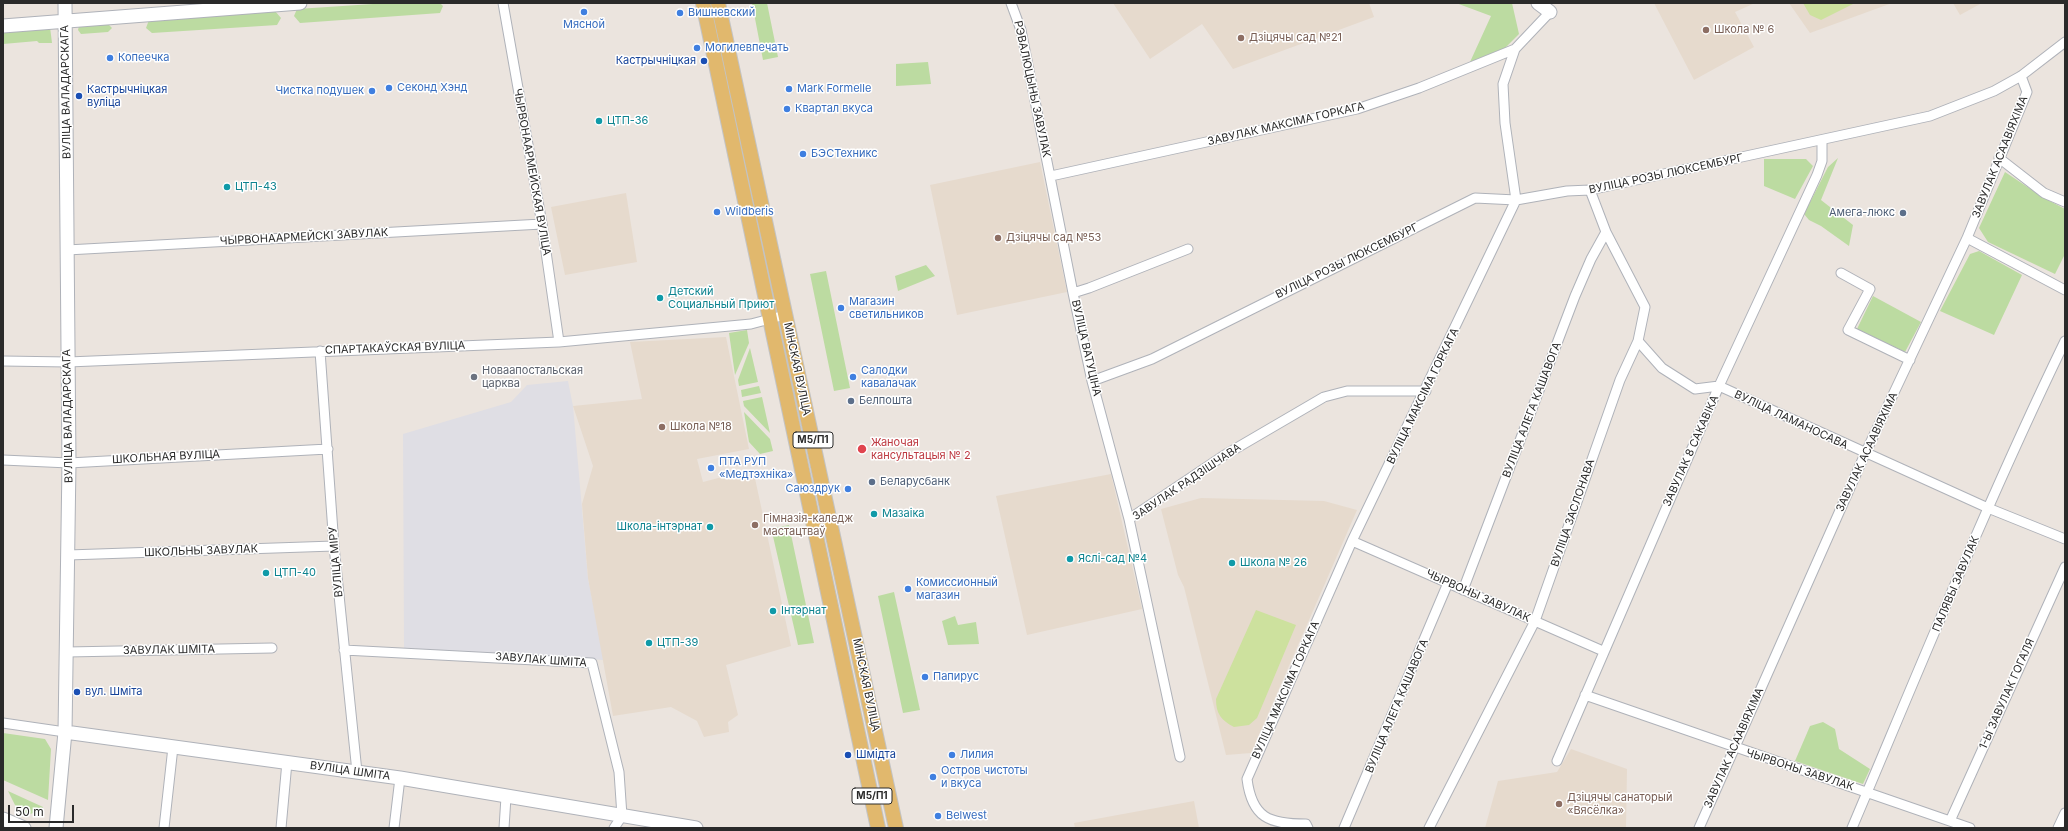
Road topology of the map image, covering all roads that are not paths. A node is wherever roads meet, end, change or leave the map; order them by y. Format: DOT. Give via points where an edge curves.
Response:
graph roads {
  1 [pos="65,3"];
  2 [pos="300,3"];
  3 [pos="503,3"];
  4 [pos="703,3"];
  5 [pos="718,3"];
  6 [pos="1011,3"];
  7 [pos="1538,3"];
  8 [pos="1549,7"];
  9 [pos="65,22"];
  10 [pos="3,26"];
  11 [pos="2065,42"];
  12 [pos="1515,49"];
  13 [pos="2021,76"];
  14 [pos="1822,141"];
  15 [pos="1998,158"];
  16 [pos="1051,176"];
  17 [pos="1590,190"];
  18 [pos="1516,200"];
  19 [pos="2065,202"];
  20 [pos="542,224"];
  21 [pos="1606,232"];
  22 [pos="1967,238"];
  23 [pos="1188,248"];
  24 [pos="67,250"];
  25 [pos="1841,273"];
  26 [pos="2065,290"];
  27 [pos="1073,293"];
  28 [pos="785,315"];
  29 [pos="769,319"];
  30 [pos="1638,341"];
  31 [pos="2065,341"];
  32 [pos="559,342"];
  33 [pos="320,351"];
  34 [pos="1910,360"];
  35 [pos="3,361"];
  36 [pos="68,362"];
  37 [pos="1092,380"];
  38 [pos="1719,386"];
  39 [pos="1426,391"];
  40 [pos="328,449"];
  41 [pos="1865,454"];
  42 [pos="3,460"];
  43 [pos="69,462"];
  44 [pos="1988,508"];
  45 [pos="1129,519"];
  46 [pos="2065,539"];
  47 [pos="1352,541"];
  48 [pos="334,546"];
  49 [pos="68,555"];
  50 [pos="2065,567"];
  51 [pos="1448,583"];
  52 [pos="1464,590"];
  53 [pos="1535,621"];
  54 [pos="272,648"];
  55 [pos="344,650"];
  56 [pos="1603,651"];
  57 [pos="66,652"];
  58 [pos="1585,695"];
  59 [pos="3,723"];
  60 [pos="65,732"];
  61 [pos="173,747"];
  62 [pos="1734,748"];
  63 [pos="1180,757"];
  64 [pos="1557,761"];
  65 [pos="288,762"];
  66 [pos="357,772"];
  67 [pos="400,778"];
  68 [pos="1867,792"];
  69 [pos="506,797"];
  70 [pos="2065,813"];
  71 [pos="622,816"];
  72 [pos="3,820"];
  73 [pos="1950,821"];
  74 [pos="24,828"];
  75 [pos="56,828"];
  76 [pos="164,828"];
  77 [pos="281,828"];
  78 [pos="394,828"];
  79 [pos="504,828"];
  80 [pos="614,828"];
  81 [pos="696,828"];
  82 [pos="878,828"];
  83 [pos="896,828"];
  84 [pos="1308,828"];
  85 [pos="1344,828"];
  86 [pos="1429,828"];
  87 [pos="1699,828"];
  88 [pos="1852,828"];
  89 [pos="1970,828"];
  90 [pos="2058,828"];
  1 -- 9 [label="main road, ВУЛІЦА ВАЛАДАРСКАГА"];
  2 -- 9 [label="main road"];
  3 -- 20 [label="street, ЧЫРВОНААРМЕЙСКАЯ ВУЛІЦА"];
  4 -- 29 [label="main road, МІНСКАЯ ВУЛІЦА / М5/П1"];
  5 -- 28 [label="main road, МІНСКАЯ ВУЛІЦА / М5/П1"];
  6 -- 16 [label="street, РЭВАЛЮЦЫНЫ ЗАВУЛАК" via="1021,30"];
  7 -- 8 [label="main road"];
  8 -- 12 [label="street"];
  9 -- 10 [label="main road"];
  9 -- 24 [label="main road, ВУЛІЦА ВАЛАДАРСКАГА"];
  11 -- 13 [label="street, ВУЛІЦА РОЗЫ ЛЮКСЕМБУРГ"];
  12 -- 16 [label="street, ЗАВУЛАК МАКСІМА ГОРКАГА" via="1419,88 1357,109"];
  12 -- 18 [label="street" via="1503,84 1505,123"];
  13 -- 14 [label="street, ВУЛІЦА РОЗЫ ЛЮКСЕМБУРГ" via="1994,91 1930,116"];
  13 -- 15 [label="street, ЗАВУЛАК АСААВІЯХІМА" via="2027,92"];
  14 -- 17 [label="street, ВУЛІЦА РОЗЫ ЛЮКСЕМБУРГ"];
  14 -- 38 [label="street, ЗАВУЛАК 8 САКАВІКА" via="1822,161 1817,175"];
  15 -- 19 [label="street" via="2044,193"];
  15 -- 22 [label="street, ЗАВУЛАК АСААВІЯХІМА"];
  16 -- 27 [label="street, ВУЛІЦА ВАТУЦІНА"];
  17 -- 18 [label="street, ВУЛІЦА РОЗЫ ЛЮКСЕМБУРГ" via="1567,191"];
  17 -- 21 [label="street, ВУЛІЦА ЗАСЛОНАВА"];
  18 -- 37 [label="street, ВУЛІЦА РОЗЫ ЛЮКСЕМБУРГ" via="1475,198 1152,358"];
  18 -- 39 [label="street, ВУЛІЦА МАКСІМА ГОРКАГА"];
  20 -- 24 [label="street, ЧЫРВОНААРМЕЙСКІ ЗАВУЛАК"];
  20 -- 32 [label="street, ЧЫРВОНААРМЕЙСКАЯ ВУЛІЦА"];
  21 -- 30 [label="street, ВУЛІЦА ЗАСЛОНАВА" via="1645,307"];
  21 -- 52 [label="street, ВУЛІЦА АЛЕГА КАШАВОГА" via="1575,296"];
  22 -- 26 [label="street"];
  22 -- 34 [label="street, ЗАВУЛАК АСААВІЯХІМА"];
  23 -- 27 [label="street"];
  24 -- 36 [label="main road, ВУЛІЦА ВАЛАДАРСКАГА"];
  25 -- 34 [label="street" via="1870,289 1848,330"];
  27 -- 37 [label="street, ВУЛІЦА ВАТУЦІНА"];
  28 -- 29 [label="street, СПАРТАКАЎСКАЯ ВУЛІЦА"];
  28 -- 83 [label="main road, МІНСКАЯ ВУЛІЦА / М5/П1"];
  29 -- 32 [label="street, СПАРТАКАЎСКАЯ ВУЛІЦА" via="750,324"];
  29 -- 82 [label="main road, МІНСКАЯ ВУЛІЦА / М5/П1"];
  30 -- 38 [label="street" via="1662,368 1696,389"];
  30 -- 53 [label="street, ВУЛІЦА ЗАСЛОНАВА" via="1620,380"];
  31 -- 44 [label="street, ПАЛЯВЫ ЗАВУЛАК"];
  32 -- 33 [label="street, СПАРТАКАЎСКАЯ ВУЛІЦА"];
  33 -- 36 [label="street, СПАРТАКАЎСКАЯ ВУЛІЦА"];
  33 -- 40 [label="street, ВУЛІЦА МІРУ"];
  34 -- 41 [label="street, ЗАВУЛАК АСААВІЯХІМА"];
  35 -- 36 [label="street, СПАРТАКАЎСКАЯ ВУЛІЦА"];
  36 -- 43 [label="main road, ВУЛІЦА ВАЛАДАРСКАГА"];
  37 -- 45 [label="street, ВУЛІЦА ВАТУЦІНА"];
  38 -- 41 [label="street, ВУЛІЦА ЛАМАНОСАВА"];
  38 -- 56 [label="street, ЗАВУЛАК 8 САКАВІКА"];
  39 -- 45 [label="street, ЗАВУЛАК РАДЗІШЧАВА" via="1347,391 1324,397 1223,456"];
  39 -- 47 [label="street, ВУЛІЦА МАКСІМА ГОРКАГА"];
  40 -- 43 [label="street, ШКОЛЬНАЯ ВУЛІЦА"];
  40 -- 48 [label="street, ВУЛІЦА МІРУ"];
  41 -- 44 [label="street, ВУЛІЦА ЛАМАНОСАВА"];
  41 -- 62 [label="street, ЗАВУЛАК АСААВІЯХІМА"];
  42 -- 43 [label="street, ШКОЛЬНАЯ ВУЛІЦА"];
  43 -- 49 [label="main road, ВУЛІЦА ВАЛАДАРСКАГА"];
  44 -- 46 [label="street, ВУЛІЦА ЛАМАНОСАВА"];
  44 -- 68 [label="street, ПАЛЯВЫ ЗАВУЛАК"];
  45 -- 63 [label="street, ЗАВУЛАК РАДЗІШЧАВА"];
  47 -- 51 [label="street, ЧЫРВОНЫ ЗАВУЛАК"];
  47 -- 84 [label="street, ВУЛІЦА МАКСІМА ГОРКАГА" via="1247,779 1249,796 1254,808 1265,817 1291,824 1306,824"];
  48 -- 49 [label="street, ШКОЛЬНЫ ЗАВУЛАК"];
  48 -- 55 [label="street, ВУЛІЦА МІРУ"];
  49 -- 57 [label="main road, ВУЛІЦА ВАЛАДАРСКАГА"];
  50 -- 73 [label="street, 1-Ы ЗАВУЛАК ГОГАЛЯ"];
  51 -- 52 [label="street, ЧЫРВОНЫ ЗАВУЛАК"];
  51 -- 85 [label="street, ВУЛІЦА АЛЕГА КАШАВОГА"];
  52 -- 53 [label="street, ЧЫРВОНЫ ЗАВУЛАК"];
  53 -- 56 [label="street, ЧЫРВОНЫ ЗАВУЛАК"];
  53 -- 86 [label="street, ВУЛІЦА ЗАСЛОНАВА"];
  54 -- 57 [label="street, ЗАВУЛАК ШМІТА"];
  55 -- 66 [label="street, ВУЛІЦА МІРУ"];
  55 -- 71 [label="street, ЗАВУЛАК ШМІТА" via="592,663 619,772"];
  56 -- 58 [label="street, ЗАВУЛАК 8 САКАВІКА"];
  57 -- 60 [label="main road, ВУЛІЦА ВАЛАДАРСКАГА"];
  58 -- 62 [label="street, ЧЫРВОНЫ ЗАВУЛАК"];
  58 -- 64 [label="street, ЗАВУЛАК 8 САКАВІКА"];
  59 -- 60 [label="street, ВУЛІЦА ШМІТА"];
  60 -- 61 [label="main road, ВУЛІЦА ШМІТА"];
  60 -- 75 [label="main road, ВУЛІЦА ВАЛАДАРСКАГА"];
  61 -- 65 [label="main road, ВУЛІЦА ШМІТА"];
  61 -- 76 [label="street"];
  62 -- 68 [label="street, ЧЫРВОНЫ ЗАВУЛАК"];
  62 -- 87 [label="street, ЗАВУЛАК АСААВІЯХІМА"];
  65 -- 66 [label="main road, ВУЛІЦА ШМІТА"];
  65 -- 77 [label="street"];
  66 -- 67 [label="main road, ВУЛІЦА ШМІТА"];
  67 -- 69 [label="main road, ВУЛІЦА ШМІТА"];
  67 -- 78 [label="street"];
  68 -- 73 [label="street, ЧЫРВОНЫ ЗАВУЛАК"];
  68 -- 88 [label="street, ПАЛЯВЫ ЗАВУЛАК"];
  69 -- 71 [label="main road, ВУЛІЦА ШМІТА"];
  69 -- 79 [label="street"];
  70 -- 90 [label="street"];
  71 -- 80 [label="street"];
  71 -- 81 [label="main road, ВУЛІЦА ШМІТА"];
  72 -- 74 [label="main road"];
  73 -- 89 [label="street, ЧЫРВОНЫ ЗАВУЛАК"];
}
